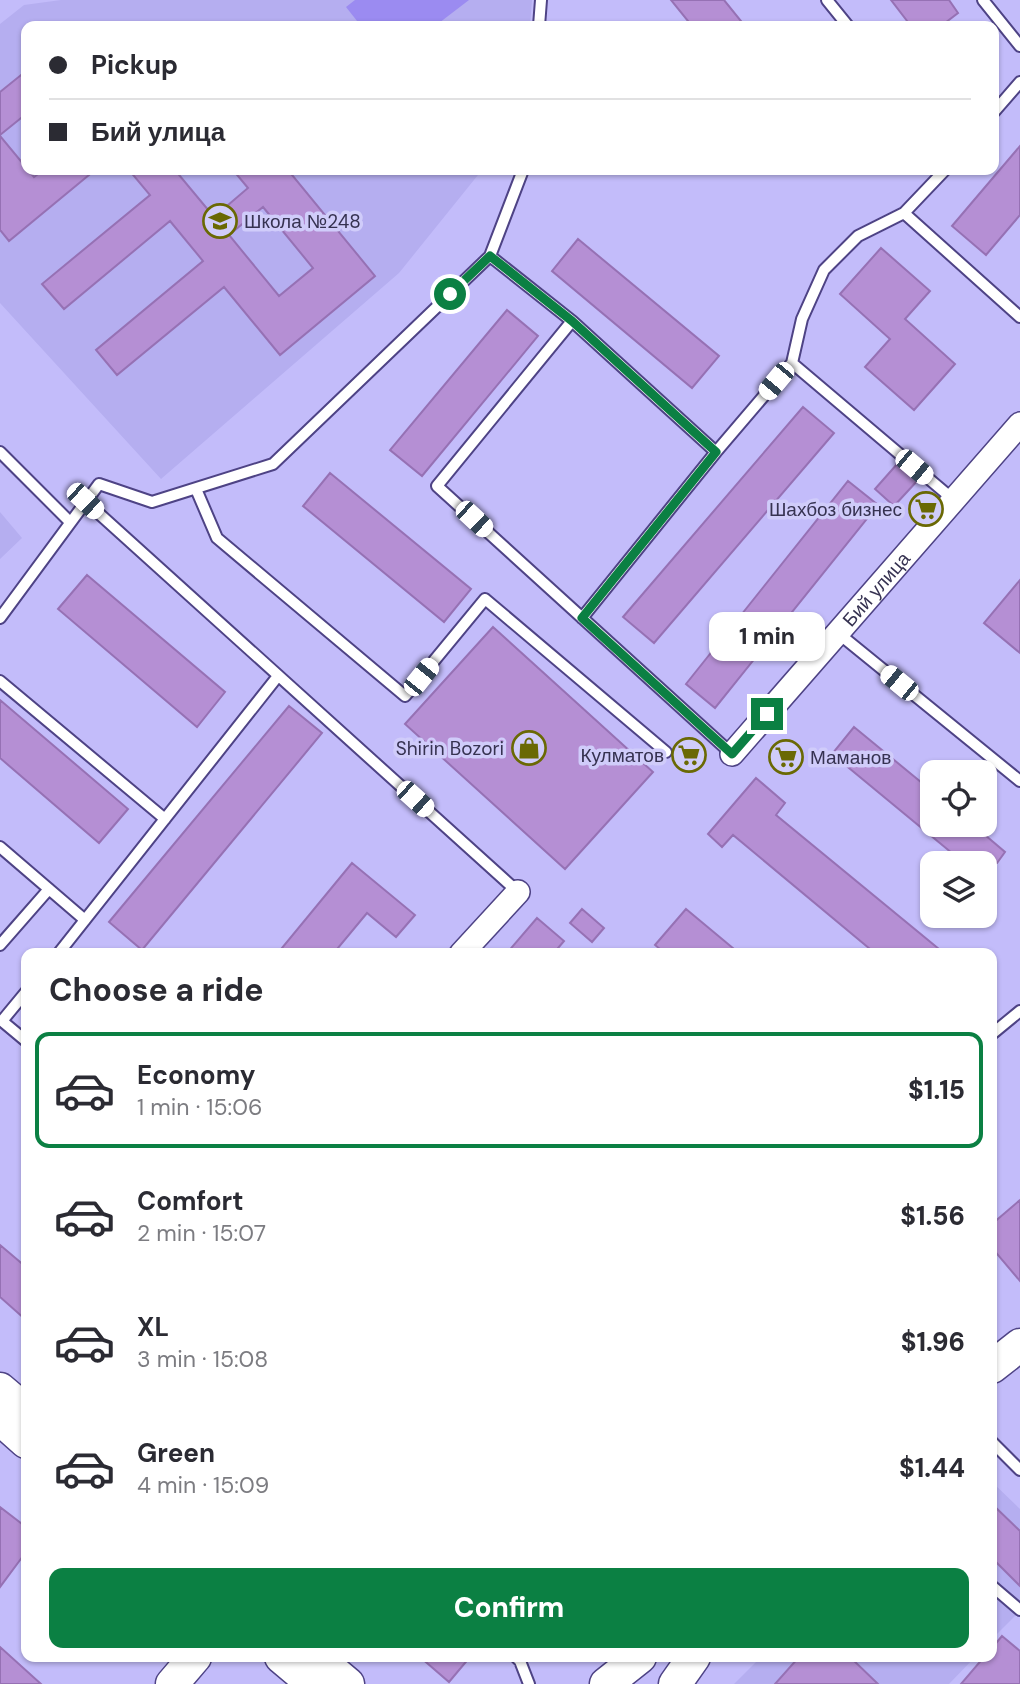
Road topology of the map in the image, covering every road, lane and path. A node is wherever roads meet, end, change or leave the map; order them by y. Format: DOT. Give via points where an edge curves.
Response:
graph roads {
  1 [pos="541,0"];
  2 [pos="827,0"];
  3 [pos="983,0"];
  4 [pos="539,21"];
  5 [pos="844,21"];
  6 [pos="1020,46"];
  7 [pos="1020,82"];
  8 [pos="999,106"];
  9 [pos="521,175"];
  10 [pos="940,175"];
  11 [pos="904,213"];
  12 [pos="490,256"];
  13 [pos="1019,314"];
  14 [pos="572,321"];
  15 [pos="792,363"];
  16 [pos="1020,424"];
  17 [pos="0,452"];
  18 [pos="716,452"];
  19 [pos="197,489"];
  20 [pos="85,501"];
  21 [pos="955,501"];
  22 [pos="70,522"];
  23 [pos="0,618"];
  24 [pos="582,618"];
  25 [pos="838,634"];
  26 [pos="278,676"];
  27 [pos="0,681"];
  28 [pos="666,752"];
  29 [pos="732,754"];
  30 [pos="1020,781"];
  31 [pos="165,819"];
  32 [pos="0,847"];
  33 [pos="50,889"];
  34 [pos="518,892"];
  35 [pos="85,920"];
  36 [pos="0,944"];
  37 [pos="63,948"];
  38 [pos="467,948"];
  39 [pos="21,998"];
  40 [pos="1020,1011"];
  41 [pos="997,1030"];
  42 [pos="21,1037"];
  43 [pos="1020,1345"];
  44 [pos="997,1363"];
  45 [pos="0,1389"];
  46 [pos="21,1407"];
  47 [pos="0,1419"];
  48 [pos="21,1438"];
  49 [pos="997,1447"];
  50 [pos="1020,1470"];
  51 [pos="997,1590"];
  52 [pos="1020,1610"];
  53 [pos="191,1662"];
  54 [pos="287,1662"];
  55 [pos="322,1662"];
  56 [pos="520,1662"];
  57 [pos="634,1662"];
  58 [pos="690,1662"];
  59 [pos="172,1684"];
  60 [pos="313,1684"];
  61 [pos="348,1684"];
  62 [pos="529,1684"];
  63 [pos="606,1684"];
  64 [pos="675,1684"];
  1 -- 4 [label="lane"];
  2 -- 5 [label="lane"];
  3 -- 6 [label="lane"];
  7 -- 8 [label="lane"];
  9 -- 12 [label="lane"];
  10 -- 11 [label="lane"];
  11 -- 13 [label="lane"];
  11 -- 15 [label="lane" via="858,236 824,270 802,319"];
  12 -- 14 [label="lane"];
  12 -- 19 [label="lane" via="273,464"];
  14 -- 18 [label="lane"];
  14 -- 24 [label="lane" via="437,485"];
  15 -- 18 [label="lane"];
  15 -- 21 [label="lane"];
  16 -- 21 [label="street, Бий улица"];
  17 -- 22 [label="lane"];
  18 -- 24 [label="lane"];
  19 -- 20 [label="lane" via="152,502 99,484"];
  19 -- 28 [label="lane" via="217,538 405,696 485,599"];
  20 -- 22 [label="lane"];
  20 -- 26 [label="lane"];
  21 -- 25 [label="street, Бий улица"];
  22 -- 23 [label="lane"];
  24 -- 29 [label="lane"];
  25 -- 29 [label="street, Бий улица"];
  25 -- 30 [label="lane"];
  26 -- 31 [label="lane"];
  26 -- 34 [label="lane"];
  27 -- 31 [label="lane"];
  31 -- 35 [label="lane"];
  32 -- 33 [label="lane"];
  33 -- 35 [label="lane"];
  33 -- 36 [label="lane"];
  34 -- 38 [label="street"];
  35 -- 37 [label="lane"];
  39 -- 42 [label="lane" via="2,1021"];
  40 -- 41 [label="lane"];
  43 -- 44 [label="main road"];
  45 -- 46 [label="main road"];
  47 -- 48 [label="main road"];
  49 -- 50 [label="lane"];
  51 -- 52 [label="lane"];
  53 -- 59 [label="main road"];
  54 -- 60 [label="main road"];
  55 -- 61 [label="main road"];
  56 -- 62 [label="lane"];
  57 -- 63 [label="main road"];
  58 -- 64 [label="main road"];
}
